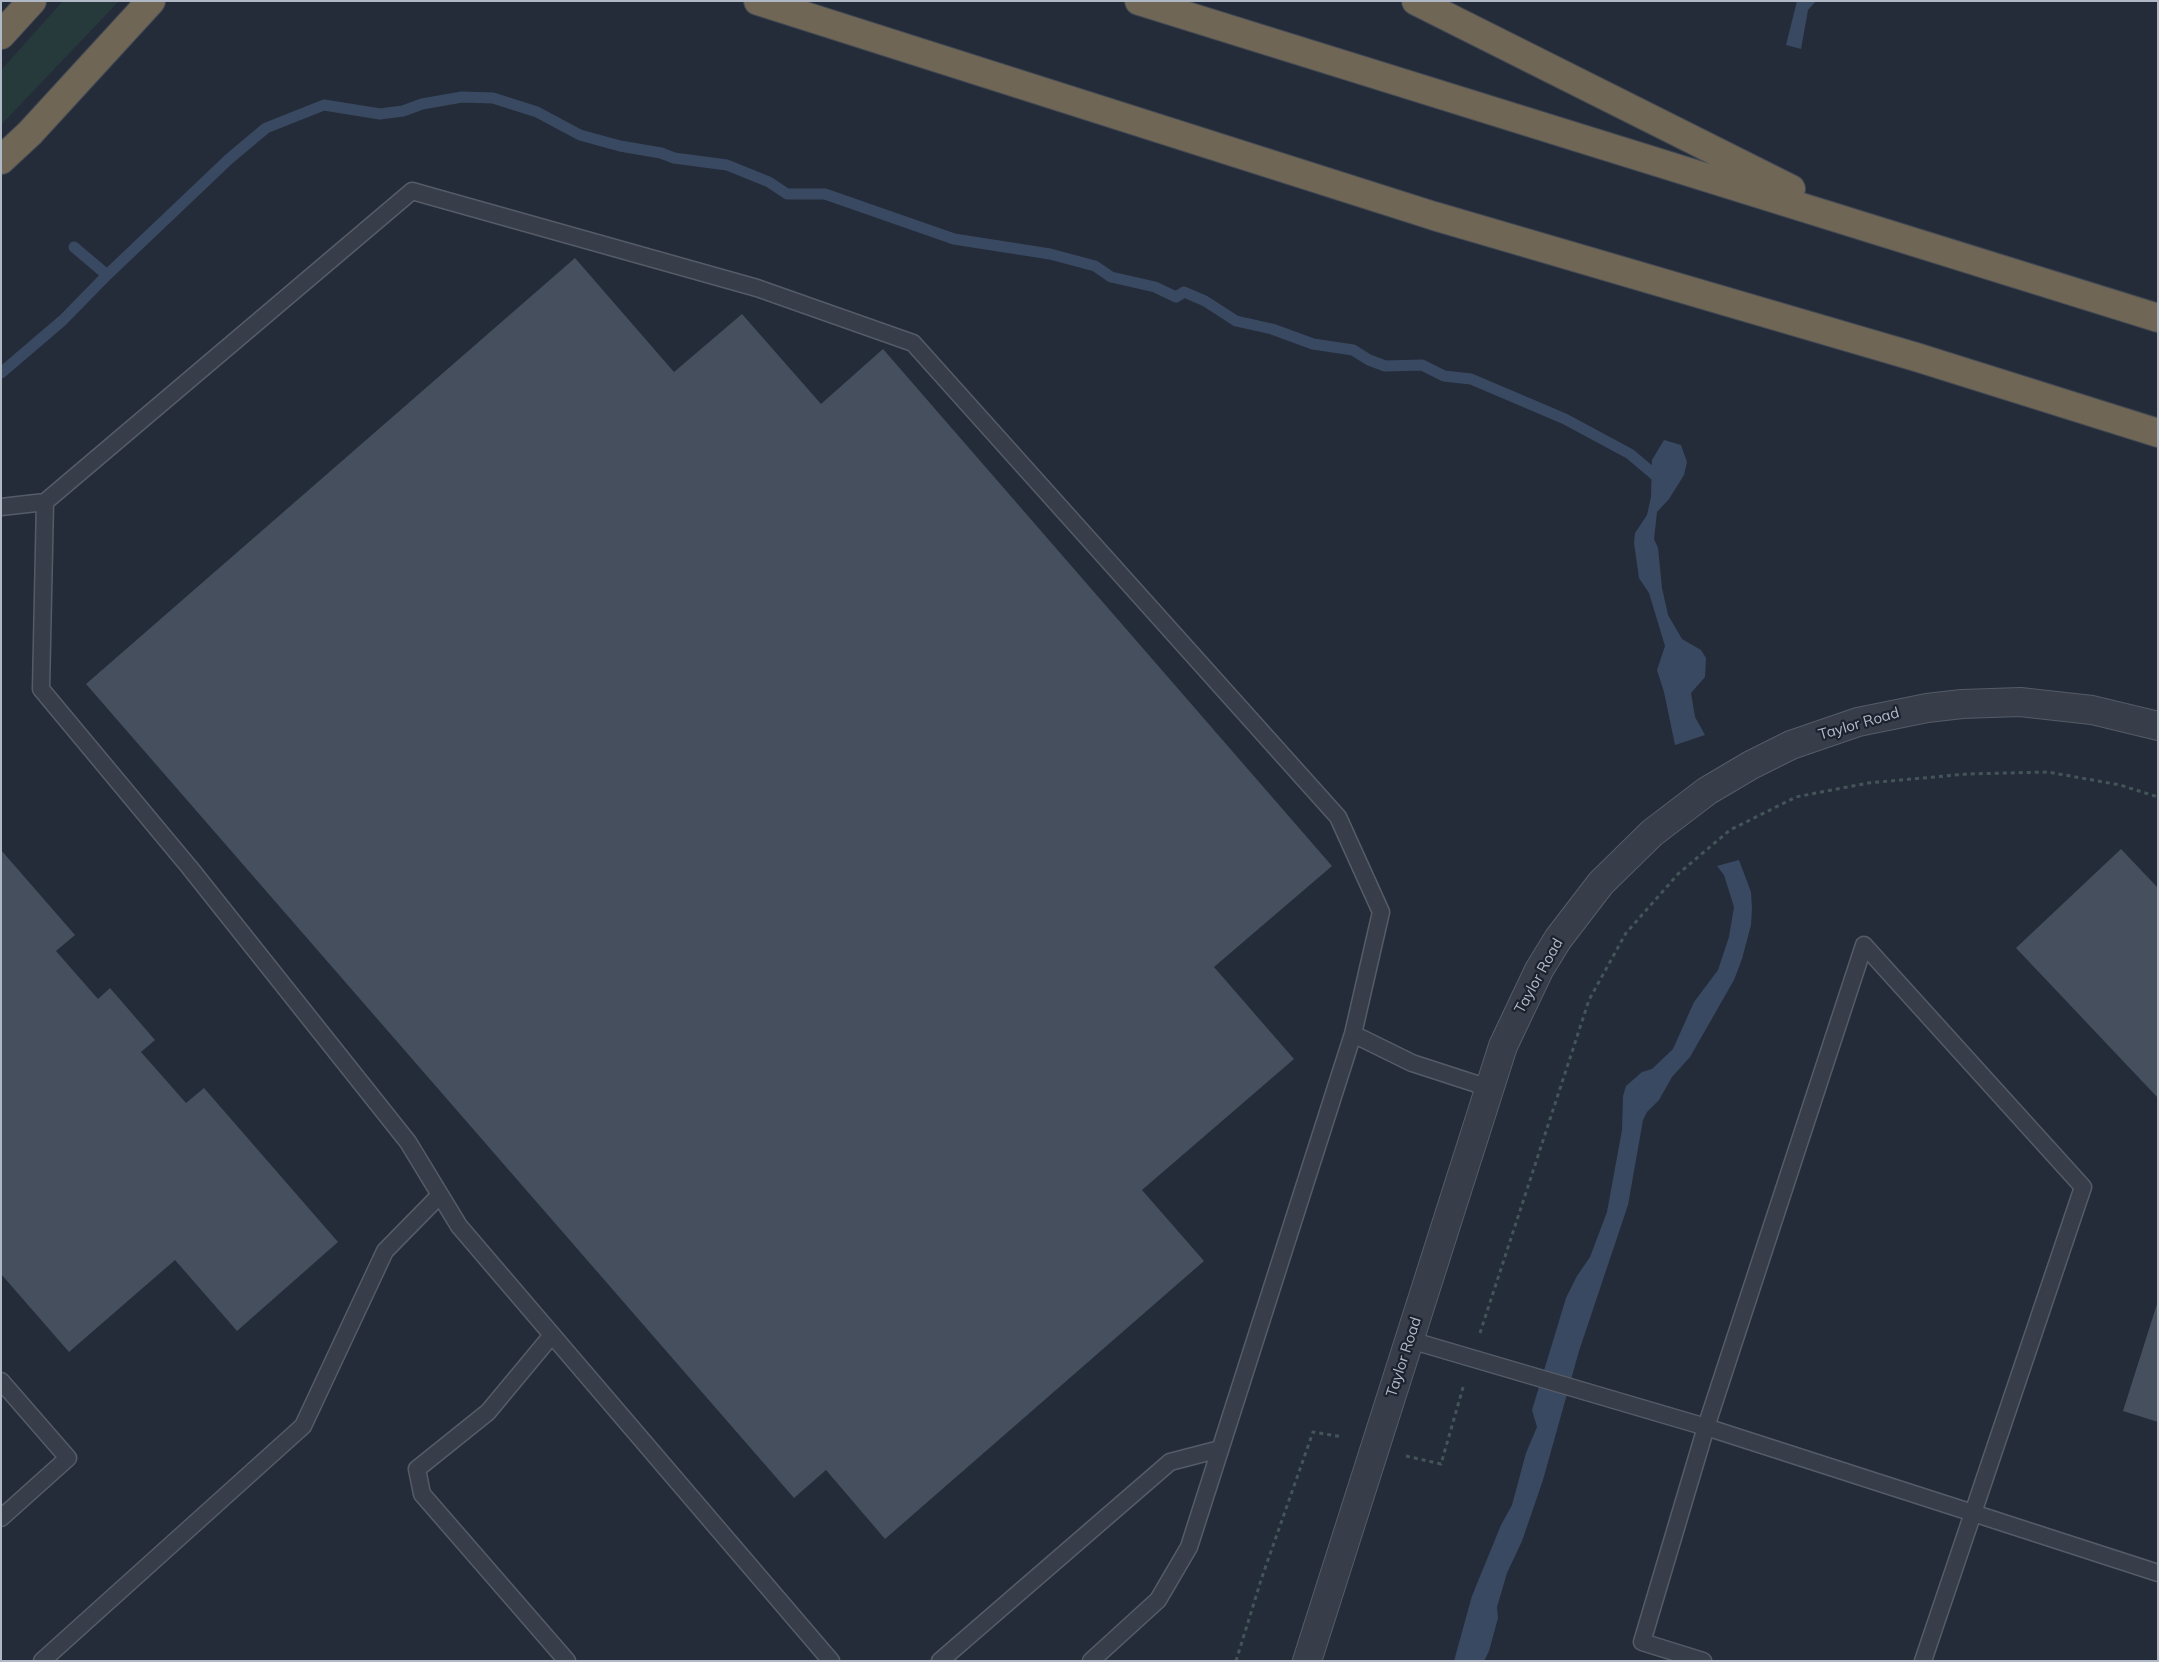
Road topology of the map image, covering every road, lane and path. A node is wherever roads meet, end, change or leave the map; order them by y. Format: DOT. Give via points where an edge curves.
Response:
graph roads {
  1 [pos="32,1"];
  2 [pos="151,1"];
  3 [pos="758,1"];
  4 [pos="1139,1"];
  5 [pos="1416,1"];
  6 [pos="1,35"];
  7 [pos="1,160"];
  8 [pos="1864,226"];
  9 [pos="2158,318"];
  10 [pos="2158,433"];
  11 [pos="45,502"];
  12 [pos="1,507"];
  13 [pos="2158,726"];
  14 [pos="2158,797"];
  15 [pos="1353,1034"];
  16 [pos="1489,1088"];
  17 [pos="440,1195"];
  18 [pos="552,1335"];
  19 [pos="1410,1340"];
  20 [pos="1472,1358"];
  21 [pos="1,1381"];
  22 [pos="1706,1427"];
  23 [pos="1342,1436"];
  24 [pos="1220,1449"];
  25 [pos="1410,1458"];
  26 [pos="1973,1513"];
  27 [pos="1,1518"];
  28 [pos="2158,1573"];
  29 [pos="42,1661"];
  30 [pos="567,1661"];
  31 [pos="831,1661"];
  32 [pos="940,1661"];
  33 [pos="1091,1661"];
  34 [pos="1236,1661"];
  35 [pos="1307,1661"];
  36 [pos="1703,1661"];
  37 [pos="1923,1661"];
  1 -- 6 [label="highway"];
  2 -- 7 [label="highway" via="94,66"];
  3 -- 10 [label="highway" via="1434,216 1916,357"];
  4 -- 8 [label="highway"];
  5 -- 8 [label="highway"];
  8 -- 9 [label="highway"];
  11 -- 12 [label="lane"];
  11 -- 15 [label="lane" via="412,191 757,288 913,343 1338,817 1381,912"];
  11 -- 17 [label="lane" via="41,689 190,868 402,1134"];
  13 -- 16 [label="street, Taylor Road" via="2068,706 2020,702 1962,704 1858,722 1791,745 1745,768 1707,791 1652,833 1601,883 1539,970 1503,1046"];
  14 -- 20 [label="path" via="2120,785 2048,772 1967,774 1868,783 1796,797 1730,830 1678,874 1626,933 1589,1000"];
  15 -- 16 [label="lane" via="1412,1063"];
  15 -- 24 [label="lane"];
  16 -- 19 [label="street, Taylor Road"];
  17 -- 18 [label="lane" via="459,1226"];
  17 -- 29 [label="lane" via="385,1251 303,1426"];
  18 -- 30 [label="lane" via="488,1412 417,1469 422,1494"];
  18 -- 31 [label="lane"];
  19 -- 20 [label="lane"];
  19 -- 35 [label="street, Taylor Road"];
  20 -- 22 [label="lane"];
  20 -- 25 [label="path" via="1441,1464"];
  21 -- 27 [label="lane" via="68,1458"];
  22 -- 26 [label="lane"];
  22 -- 26 [label="lane" via="1864,945 2083,1187"];
  22 -- 36 [label="lane" via="1642,1642"];
  23 -- 34 [label="path" via="1313,1432"];
  24 -- 32 [label="lane" via="1170,1462"];
  24 -- 33 [label="lane" via="1189,1547 1158,1600"];
  26 -- 28 [label="lane"];
  26 -- 37 [label="lane"];
}
